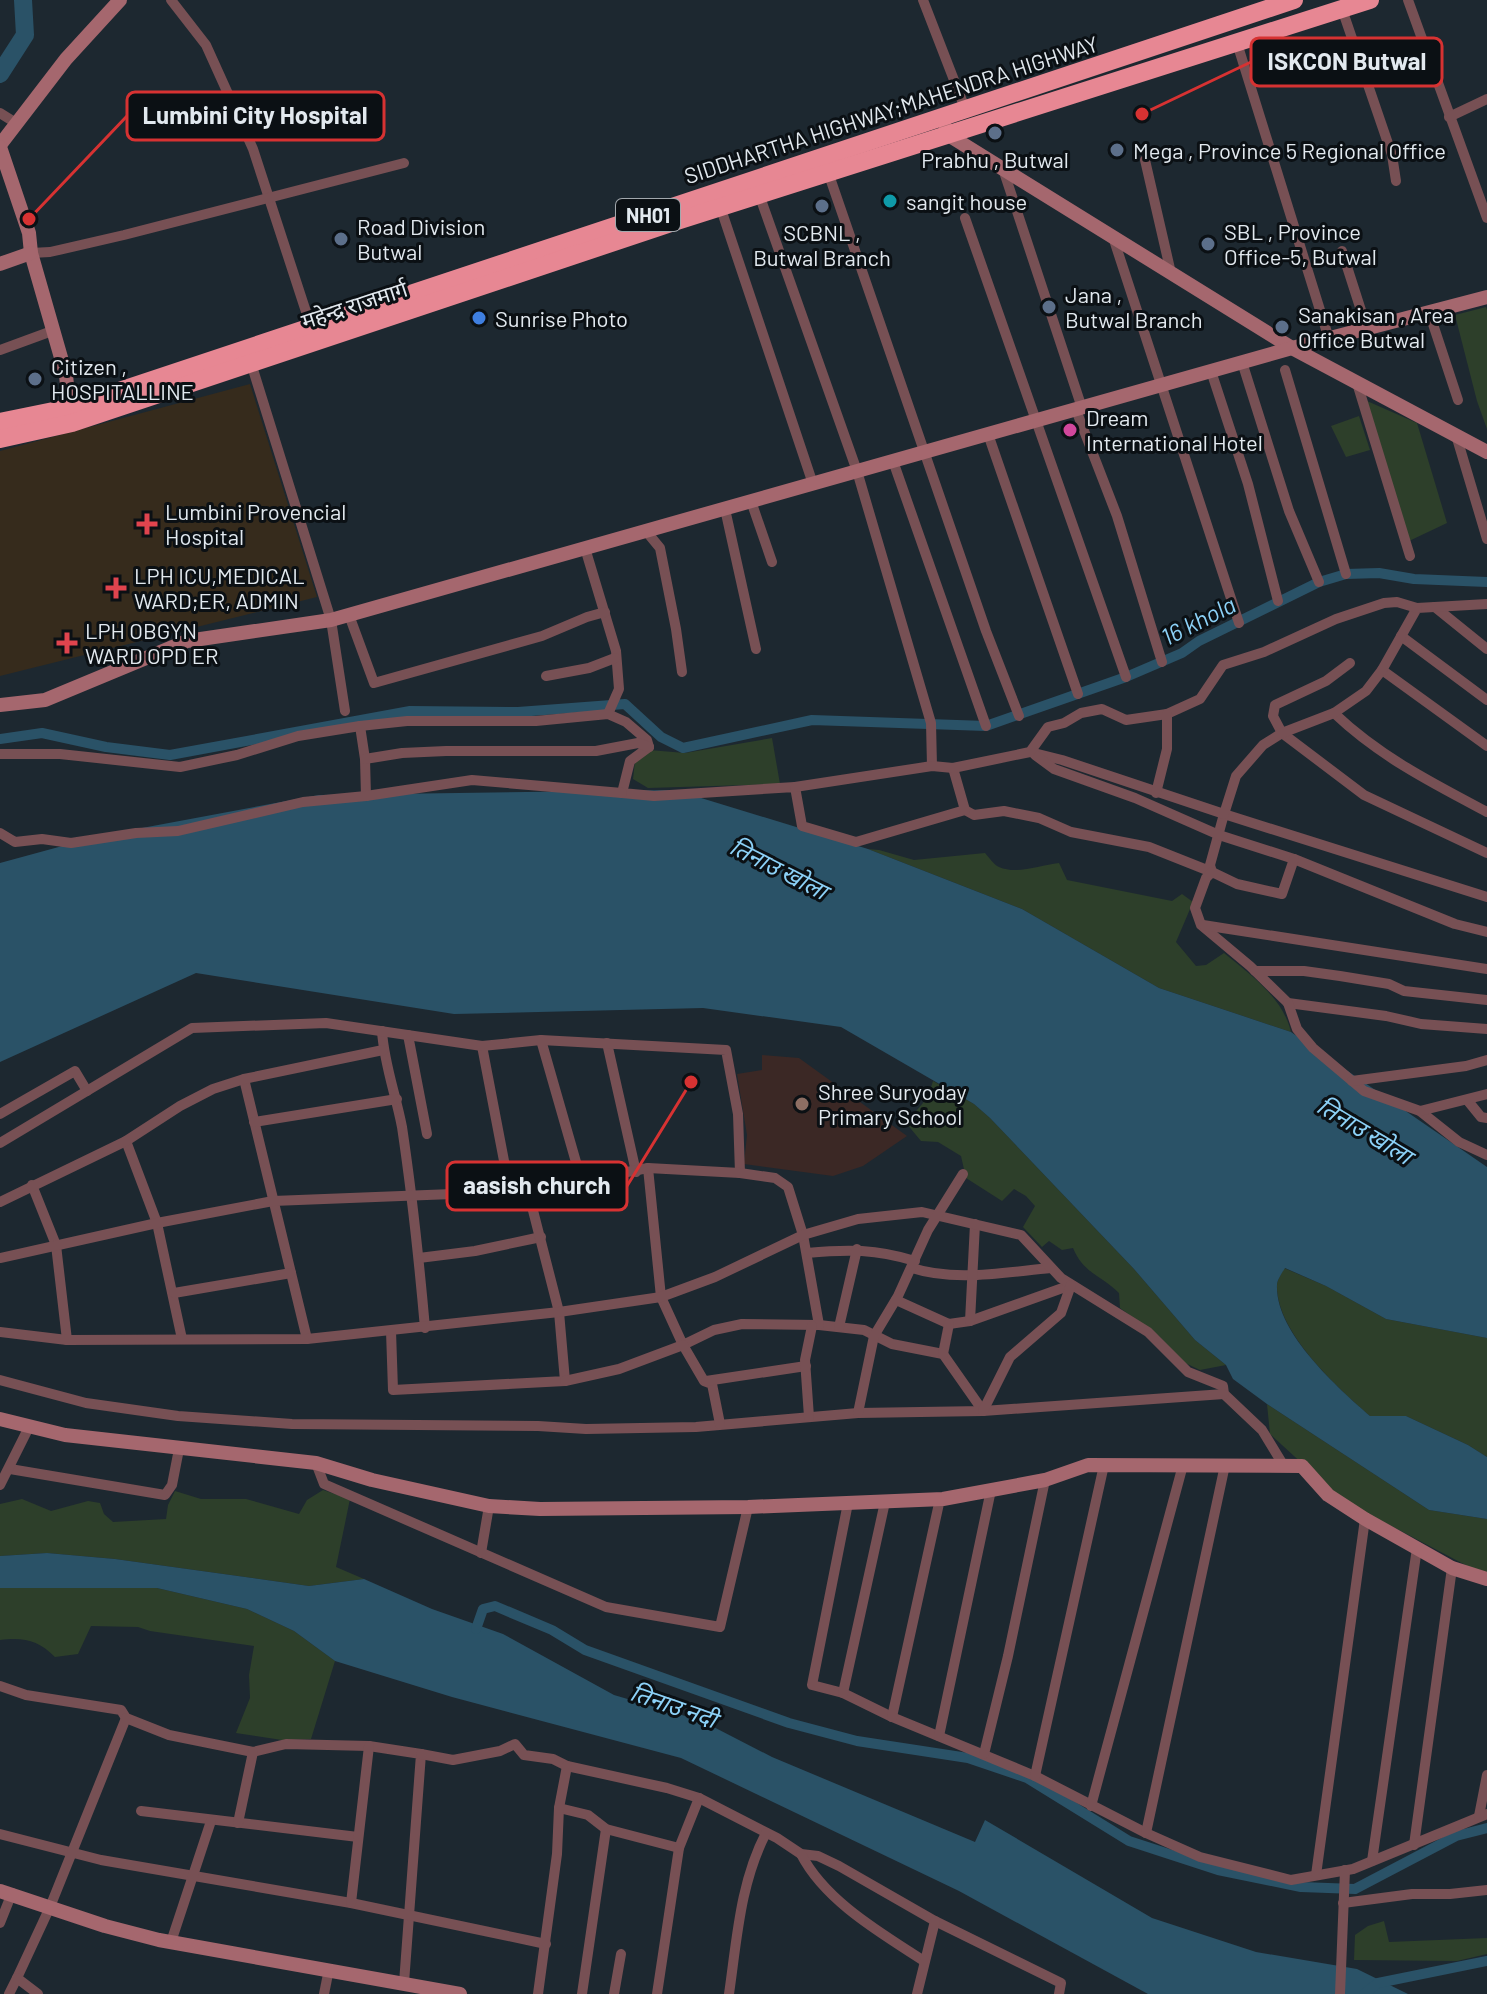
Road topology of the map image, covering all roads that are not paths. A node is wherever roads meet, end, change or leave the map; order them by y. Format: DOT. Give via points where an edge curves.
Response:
graph roads {
  1 [pos="120,0"];
  2 [pos="171,0"];
  3 [pos="923,0"];
  4 [pos="1294,0"];
  5 [pos="1370,0"];
  6 [pos="1408,0"];
  7 [pos="1253,6"];
  8 [pos="1342,9"];
  9 [pos="1237,43"];
  10 [pos="1487,99"];
  11 [pos="0,113"];
  12 [pos="1449,117"];
  13 [pos="969,119"];
  14 [pos="16,123"];
  15 [pos="946,127"];
  16 [pos="0,146"];
  17 [pos="1145,160"];
  18 [pos="404,163"];
  19 [pos="1003,169"];
  20 [pos="829,175"];
  21 [pos="1396,181"];
  22 [pos="269,197"];
  23 [pos="760,197"];
  24 [pos="721,209"];
  25 [pos="965,218"];
  26 [pos="1487,218"];
  27 [pos="1112,236"];
  28 [pos="1342,251"];
  29 [pos="31,253"];
  30 [pos="0,264"];
  31 [pos="1171,273"];
  32 [pos="1487,297"];
  33 [pos="1429,312"];
  34 [pos="311,327"];
  35 [pos="1367,329"];
  36 [pos="52,331"];
  37 [pos="1329,339"];
  38 [pos="1292,348"];
  39 [pos="0,350"];
  40 [pos="1242,362"];
  41 [pos="251,363"];
  42 [pos="1285,370"];
  43 [pos="1211,371"];
  44 [pos="1357,383"];
  45 [pos="1161,385"];
  46 [pos="1458,400"];
  47 [pos="1079,409"];
  48 [pos="70,415"];
  49 [pos="1037,421"];
  50 [pos="0,422"];
  51 [pos="988,434"];
  52 [pos="1456,435"];
  53 [pos="0,439"];
  54 [pos="925,452"];
  55 [pos="1487,452"];
  56 [pos="893,461"];
  57 [pos="857,471"];
  58 [pos="813,484"];
  59 [pos="751,501"];
  60 [pos="725,509"];
  61 [pos="646,531"];
  62 [pos="1487,539"];
  63 [pos="585,548"];
  64 [pos="1410,556"];
  65 [pos="772,562"];
  66 [pos="1346,574"];
  67 [pos="1319,582"];
  68 [pos="1278,601"];
  69 [pos="1487,604"];
  70 [pos="1435,607"];
  71 [pos="1417,608"];
  72 [pos="605,612"];
  73 [pos="349,615"];
  74 [pos="331,620"];
  75 [pos="1239,623"];
  76 [pos="1401,636"];
  77 [pos="756,649"];
  78 [pos="1487,649"];
  79 [pos="615,658"];
  80 [pos="1162,662"];
  81 [pos="1350,663"];
  82 [pos="1382,670"];
  83 [pos="682,672"];
  84 [pos="546,676"];
  85 [pos="1126,677"];
  86 [pos="1078,694"];
  87 [pos="1487,700"];
  88 [pos="0,705"];
  89 [pos="345,711"];
  90 [pos="609,711"];
  91 [pos="1334,713"];
  92 [pos="1167,714"];
  93 [pos="1019,716"];
  94 [pos="360,726"];
  95 [pos="986,726"];
  96 [pos="1282,733"];
  97 [pos="1487,746"];
  98 [pos="649,747"];
  99 [pos="1030,752"];
  100 [pos="0,754"];
  101 [pos="365,759"];
  102 [pos="932,766"];
  103 [pos="953,768"];
  104 [pos="795,787"];
  105 [pos="622,793"];
  106 [pos="1156,793"];
  107 [pos="366,796"];
  108 [pos="965,810"];
  109 [pos="1487,812"];
  110 [pos="1224,814"];
  111 [pos="0,833"];
  112 [pos="1219,835"];
  113 [pos="1487,853"];
  114 [pos="1294,859"];
  115 [pos="1212,872"];
  116 [pos="1487,897"];
  117 [pos="1201,925"];
  118 [pos="1487,932"];
  119 [pos="1487,969"];
  120 [pos="1255,971"];
  121 [pos="1487,1000"];
  122 [pos="1288,1003"];
  123 [pos="1487,1029"];
  124 [pos="382,1031"];
  125 [pos="408,1035"];
  126 [pos="541,1040"];
  127 [pos="607,1043"];
  128 [pos="482,1046"];
  129 [pos="383,1050"];
  130 [pos="1487,1060"];
  131 [pos="244,1079"];
  132 [pos="1352,1081"];
  133 [pos="87,1091"];
  134 [pos="1487,1094"];
  135 [pos="397,1099"];
  136 [pos="1468,1101"];
  137 [pos="1420,1111"];
  138 [pos="0,1114"];
  139 [pos="1487,1118"];
  140 [pos="254,1122"];
  141 [pos="427,1134"];
  142 [pos="126,1141"];
  143 [pos="0,1143"];
  144 [pos="1485,1156"];
  145 [pos="648,1168"];
  146 [pos="636,1172"];
  147 [pos="740,1173"];
  148 [pos="963,1174"];
  149 [pos="582,1183"];
  150 [pos="32,1185"];
  151 [pos="528,1191"];
  152 [pos="510,1192"];
  153 [pos="413,1195"];
  154 [pos="273,1201"];
  155 [pos="0,1202"];
  156 [pos="936,1215"];
  157 [pos="157,1223"];
  158 [pos="975,1224"];
  159 [pos="803,1235"];
  160 [pos="541,1237"];
  161 [pos="56,1245"];
  162 [pos="857,1249"];
  163 [pos="807,1253"];
  164 [pos="0,1258"];
  165 [pos="419,1258"];
  166 [pos="913,1265"];
  167 [pos="1051,1268"];
  168 [pos="291,1273"];
  169 [pos="972,1274"];
  170 [pos="1071,1285"];
  171 [pos="174,1293"];
  172 [pos="661,1297"];
  173 [pos="896,1300"];
  174 [pos="559,1312"];
  175 [pos="970,1321"];
  176 [pos="949,1324"];
  177 [pos="816,1326"];
  178 [pos="839,1327"];
  179 [pos="425,1328"];
  180 [pos="391,1331"];
  181 [pos="0,1332"];
  182 [pos="874,1336"];
  183 [pos="182,1339"];
  184 [pos="307,1339"];
  185 [pos="67,1340"];
  186 [pos="683,1345"];
  187 [pos="943,1354"];
  188 [pos="806,1366"];
  189 [pos="0,1380"];
  190 [pos="565,1381"];
  191 [pos="704,1381"];
  192 [pos="1224,1394"];
  193 [pos="983,1411"];
  194 [pos="858,1413"];
  195 [pos="809,1417"];
  196 [pos="0,1419"];
  197 [pos="720,1424"];
  198 [pos="29,1427"];
  199 [pos="179,1449"];
  200 [pos="316,1463"];
  201 [pos="1104,1465"];
  202 [pos="1183,1465"];
  203 [pos="1225,1465"];
  204 [pos="1284,1466"];
  205 [pos="10,1469"];
  206 [pos="1045,1480"];
  207 [pos="0,1485"];
  208 [pos="991,1490"];
  209 [pos="940,1499"];
  210 [pos="885,1502"];
  211 [pos="848,1503"];
  212 [pos="489,1506"];
  213 [pos="748,1507"];
  214 [pos="1365,1519"];
  215 [pos="1417,1548"];
  216 [pos="481,1553"];
  217 [pos="1452,1568"];
  218 [pos="1487,1579"];
  219 [pos="0,1686"];
  220 [pos="843,1693"];
  221 [pos="892,1717"];
  222 [pos="126,1718"];
  223 [pos="939,1736"];
  224 [pos="369,1746"];
  225 [pos="253,1752"];
  226 [pos="421,1754"];
  227 [pos="984,1754"];
  228 [pos="567,1766"];
  229 [pos="1487,1775"];
  230 [pos="1035,1776"];
  231 [pos="699,1798"];
  232 [pos="1091,1806"];
  233 [pos="559,1808"];
  234 [pos="141,1811"];
  235 [pos="1483,1815"];
  236 [pos="211,1821"];
  237 [pos="238,1823"];
  238 [pos="606,1829"];
  239 [pos="766,1833"];
  240 [pos="1146,1833"];
  241 [pos="0,1834"];
  242 [pos="358,1837"];
  243 [pos="1414,1845"];
  244 [pos="679,1848"];
  245 [pos="70,1853"];
  246 [pos="801,1854"];
  247 [pos="1372,1861"];
  248 [pos="1345,1870"];
  249 [pos="193,1875"];
  250 [pos="1316,1875"];
  251 [pos="1487,1890"];
  252 [pos="6,1892"];
  253 [pos="351,1903"];
  254 [pos="1343,1903"];
  255 [pos="50,1907"];
  256 [pos="409,1916"];
  257 [pos="935,1921"];
  258 [pos="0,1923"];
  259 [pos="171,1942"];
  260 [pos="545,1944"];
  261 [pos="621,1954"];
  262 [pos="924,1961"];
  263 [pos="329,1969"];
  264 [pos="17,1978"];
  265 [pos="404,1983"];
  266 [pos="9,1994"];
  267 [pos="38,1994"];
  268 [pos="324,1994"];
  269 [pos="460,1994"];
  270 [pos="538,1994"];
  271 [pos="582,1994"];
  272 [pos="614,1994"];
  273 [pos="657,1994"];
  274 [pos="729,1994"];
  275 [pos="917,1994"];
  276 [pos="1059,1994"];
  277 [pos="1340,1994"];
  1 -- 14 [label="street"];
  2 -- 22 [label="street" via="206,45"];
  3 -- 13 [label="street"];
  4 -- 7 [label="highway, SIDDHARTHA HIGHWAY;MAHENDRA HIGHWAY / NH01"];
  5 -- 8 [label="highway, SIDDHARTHA HIGHWAY;MAHENDRA HIGHWAY / NH01"];
  6 -- 12 [label="street"];
  7 -- 13 [label="highway, SIDDHARTHA HIGHWAY;MAHENDRA HIGHWAY / NH01"];
  8 -- 9 [label="highway, SIDDHARTHA HIGHWAY;MAHENDRA HIGHWAY / NH01"];
  8 -- 21 [label="street"];
  9 -- 13 [label="highway, SIDDHARTHA HIGHWAY;MAHENDRA HIGHWAY / NH01"];
  9 -- 37 [label="street"];
  10 -- 12 [label="street"];
  11 -- 14 [label="street"];
  12 -- 26 [label="street"];
  13 -- 15 [label="highway, SIDDHARTHA HIGHWAY;MAHENDRA HIGHWAY / NH01"];
  14 -- 16 [label="street"];
  15 -- 19 [label="street"];
  15 -- 20 [label="highway, महेन्द्र राजमार्ग / NH01"];
  15 -- 34 [label="highway, SIDDHARTHA HIGHWAY;MAHENDRA HIGHWAY / NH01"];
  16 -- 29 [label="street"];
  17 -- 31 [label="street"];
  18 -- 22 [label="street"];
  19 -- 27 [label="street"];
  19 -- 47 [label="street"];
  20 -- 23 [label="highway, महेन्द्र राजमार्ग / NH01"];
  20 -- 54 [label="street"];
  22 -- 29 [label="street"];
  22 -- 34 [label="street"];
  23 -- 24 [label="highway, महेन्द्र राजमार्ग / NH01"];
  23 -- 57 [label="street"];
  24 -- 41 [label="highway, महेन्द्र राजमार्ग / NH01"];
  24 -- 58 [label="street"];
  25 -- 49 [label="street"];
  27 -- 31 [label="street"];
  27 -- 45 [label="street"];
  28 -- 35 [label="street"];
  29 -- 30 [label="street"];
  29 -- 36 [label="street"];
  31 -- 38 [label="street"];
  32 -- 33 [label="street"];
  33 -- 35 [label="street"];
  33 -- 46 [label="street"];
  34 -- 48 [label="highway, SIDDHARTHA HIGHWAY;MAHENDRA HIGHWAY / NH01"];
  35 -- 37 [label="street"];
  36 -- 39 [label="street"];
  36 -- 48 [label="street" via="66,375"];
  37 -- 38 [label="street"];
  38 -- 40 [label="street"];
  38 -- 44 [label="street"];
  40 -- 43 [label="street"];
  40 -- 67 [label="street" via="1289,511"];
  41 -- 48 [label="highway, महेन्द्र राजमार्ग / NH01"];
  41 -- 74 [label="street"];
  42 -- 66 [label="street"];
  43 -- 45 [label="street"];
  43 -- 68 [label="street"];
  44 -- 52 [label="street"];
  44 -- 64 [label="street"];
  45 -- 47 [label="street"];
  45 -- 75 [label="street"];
  47 -- 49 [label="street"];
  47 -- 80 [label="street"];
  48 -- 50 [label="highway, SIDDHARTHA HIGHWAY;MAHENDRA HIGHWAY / NH01"];
  48 -- 53 [label="highway, महेन्द्र राजमार्ग / NH01"];
  49 -- 51 [label="street"];
  49 -- 85 [label="street"];
  51 -- 54 [label="street"];
  51 -- 86 [label="street"];
  52 -- 55 [label="street"];
  52 -- 62 [label="street"];
  54 -- 56 [label="street"];
  54 -- 93 [label="street"];
  56 -- 57 [label="street"];
  56 -- 95 [label="street"];
  57 -- 58 [label="street"];
  57 -- 102 [label="street" via="931,723"];
  58 -- 59 [label="street"];
  59 -- 60 [label="street"];
  59 -- 65 [label="street"];
  60 -- 61 [label="street"];
  60 -- 77 [label="street"];
  61 -- 63 [label="street"];
  61 -- 83 [label="street" via="660,548"];
  63 -- 72 [label="street"];
  63 -- 73 [label="street"];
  69 -- 70 [label="street"];
  70 -- 71 [label="street"];
  70 -- 78 [label="street"];
  71 -- 76 [label="street"];
  71 -- 92 [label="street" via="1384,603 1223,665 1200,699"];
  72 -- 73 [label="street" via="542,636 374,683"];
  72 -- 79 [label="street"];
  73 -- 74 [label="street"];
  74 -- 88 [label="street" via="187,641 45,700"];
  74 -- 89 [label="street"];
  76 -- 82 [label="street"];
  76 -- 87 [label="street"];
  79 -- 84 [label="street"];
  79 -- 90 [label="street" via="619,689"];
  81 -- 96 [label="street" via="1275,705 1273,716"];
  82 -- 91 [label="street" via="1366,691"];
  82 -- 97 [label="street"];
  90 -- 94 [label="street" via="536,721"];
  90 -- 98 [label="street"];
  91 -- 96 [label="street"];
  91 -- 109 [label="street" via="1413,774"];
  92 -- 99 [label="street" via="1126,720 1102,709 1081,713 1048,727"];
  92 -- 106 [label="street" via="1167,749"];
  94 -- 100 [label="street" via="298,736 180,767 60,754"];
  94 -- 101 [label="street"];
  96 -- 110 [label="street" via="1263,745 1236,776"];
  96 -- 113 [label="street" via="1364,795"];
  98 -- 101 [label="street" via="638,743 596,751 431,752"];
  98 -- 105 [label="street" via="630,761"];
  99 -- 103 [label="street"];
  99 -- 106 [label="street"];
  99 -- 112 [label="street" via="1054,769"];
  101 -- 107 [label="street"];
  102 -- 103 [label="street"];
  102 -- 104 [label="street"];
  103 -- 108 [label="street"];
  104 -- 105 [label="street"];
  104 -- 108 [label="street" via="802,826 856,842"];
  105 -- 107 [label="street" via="472,780"];
  106 -- 110 [label="street"];
  107 -- 111 [label="street" via="303,802 178,831 71,843 15,842"];
  108 -- 115 [label="street" via="974,815 1004,811 1039,818 1071,832 1149,847"];
  110 -- 112 [label="street"];
  110 -- 116 [label="street"];
  112 -- 114 [label="street"];
  112 -- 115 [label="street"];
  114 -- 115 [label="street" via="1282,894"];
  114 -- 118 [label="street"];
  115 -- 117 [label="street" via="1195,908"];
  117 -- 119 [label="street"];
  117 -- 120 [label="street"];
  120 -- 121 [label="street" via="1304,971 1404,991"];
  120 -- 122 [label="street"];
  122 -- 123 [label="street"];
  122 -- 132 [label="street" via="1297,1029"];
  124 -- 125 [label="street"];
  124 -- 129 [label="street"];
  124 -- 133 [label="street" via="326,1023 192,1028"];
  125 -- 128 [label="street"];
  125 -- 141 [label="street"];
  126 -- 127 [label="street"];
  126 -- 128 [label="street"];
  126 -- 149 [label="street"];
  127 -- 146 [label="street"];
  127 -- 147 [label="street" via="726,1050 738,1114"];
  128 -- 152 [label="street"];
  129 -- 131 [label="street"];
  129 -- 135 [label="street"];
  130 -- 132 [label="street"];
  131 -- 140 [label="street"];
  131 -- 142 [label="street" via="180,1106"];
  132 -- 137 [label="street" via="1364,1091"];
  133 -- 138 [label="street" via="75,1071"];
  133 -- 143 [label="street"];
  134 -- 136 [label="street"];
  135 -- 140 [label="street"];
  135 -- 153 [label="street"];
  136 -- 137 [label="street"];
  136 -- 139 [label="street"];
  137 -- 144 [label="street"];
  140 -- 154 [label="street"];
  142 -- 150 [label="street"];
  142 -- 157 [label="street"];
  145 -- 146 [label="street"];
  145 -- 147 [label="street"];
  145 -- 172 [label="street"];
  146 -- 149 [label="street"];
  147 -- 159 [label="street" via="775,1178 788,1187"];
  148 -- 156 [label="street"];
  149 -- 151 [label="street"];
  150 -- 155 [label="street"];
  150 -- 161 [label="street"];
  151 -- 152 [label="street"];
  151 -- 160 [label="street"];
  152 -- 153 [label="street"];
  153 -- 154 [label="street"];
  153 -- 165 [label="street"];
  154 -- 157 [label="street"];
  154 -- 168 [label="street"];
  156 -- 158 [label="street"];
  156 -- 159 [label="street" via="858,1219"];
  156 -- 166 [label="street"];
  157 -- 161 [label="street"];
  157 -- 171 [label="street"];
  158 -- 167 [label="street" via="1021,1235"];
  158 -- 169 [label="street"];
  159 -- 163 [label="street"];
  159 -- 172 [label="street"];
  160 -- 165 [label="street"];
  160 -- 174 [label="street"];
  161 -- 164 [label="street"];
  161 -- 185 [label="street"];
  162 -- 163 [label="street"];
  162 -- 166 [label="street" via="886,1252"];
  162 -- 178 [label="street"];
  163 -- 177 [label="street"];
  165 -- 179 [label="street"];
  166 -- 169 [label="street" via="930,1274"];
  166 -- 173 [label="street"];
  167 -- 169 [label="street"];
  167 -- 170 [label="street"];
  168 -- 171 [label="street"];
  168 -- 184 [label="street"];
  169 -- 175 [label="street"];
  170 -- 175 [label="street"];
  170 -- 192 [label="street" via="1148,1332 1188,1372 1223,1386"];
  170 -- 193 [label="street" via="1061,1313 1010,1357"];
  171 -- 183 [label="street"];
  172 -- 174 [label="street"];
  172 -- 186 [label="street"];
  173 -- 176 [label="street"];
  173 -- 182 [label="street"];
  174 -- 179 [label="street"];
  174 -- 190 [label="street"];
  175 -- 176 [label="street"];
  176 -- 187 [label="street"];
  177 -- 178 [label="street"];
  177 -- 186 [label="street" via="742,1324"];
  177 -- 188 [label="street"];
  178 -- 182 [label="street"];
  179 -- 180 [label="street"];
  180 -- 184 [label="street"];
  180 -- 190 [label="street" via="393,1390"];
  181 -- 185 [label="street"];
  182 -- 187 [label="street"];
  182 -- 194 [label="street"];
  183 -- 184 [label="street"];
  183 -- 185 [label="street"];
  186 -- 190 [label="street" via="619,1369"];
  186 -- 191 [label="street"];
  187 -- 193 [label="street"];
  188 -- 191 [label="street"];
  188 -- 195 [label="street"];
  189 -- 197 [label="street" via="86,1403 292,1424 586,1429"];
  191 -- 197 [label="street" via="712,1384"];
  192 -- 193 [label="street"];
  192 -- 204 [label="street" via="1262,1430"];
  193 -- 194 [label="street"];
  194 -- 195 [label="street"];
  195 -- 197 [label="street"];
  196 -- 198 [label="street"];
  198 -- 199 [label="street"];
  198 -- 205 [label="street"];
  199 -- 200 [label="street"];
  199 -- 205 [label="street" via="165,1495"];
  200 -- 212 [label="street"];
  200 -- 216 [label="street" via="324,1484"];
  201 -- 202 [label="street"];
  201 -- 206 [label="street"];
  201 -- 230 [label="street"];
  202 -- 203 [label="street"];
  202 -- 232 [label="street"];
  203 -- 204 [label="street"];
  203 -- 240 [label="street"];
  204 -- 214 [label="street" via="1302,1466 1328,1495"];
  205 -- 207 [label="street"];
  206 -- 208 [label="street"];
  206 -- 227 [label="street"];
  208 -- 209 [label="street"];
  208 -- 223 [label="street"];
  209 -- 210 [label="street"];
  209 -- 221 [label="street"];
  210 -- 211 [label="street"];
  210 -- 220 [label="street"];
  211 -- 213 [label="street"];
  211 -- 220 [label="street" via="812,1685"];
  212 -- 213 [label="street"];
  212 -- 216 [label="street"];
  213 -- 216 [label="street" via="720,1627 606,1607"];
  214 -- 215 [label="street"];
  214 -- 250 [label="street"];
  215 -- 217 [label="street"];
  215 -- 247 [label="street"];
  217 -- 218 [label="street"];
  217 -- 243 [label="street"];
  219 -- 222 [label="street" via="121,1710"];
  220 -- 221 [label="street"];
  221 -- 223 [label="street"];
  222 -- 225 [label="street" via="169,1735"];
  222 -- 245 [label="street"];
  223 -- 227 [label="street"];
  224 -- 225 [label="street" via="286,1744"];
  224 -- 226 [label="street"];
  224 -- 242 [label="street"];
  225 -- 237 [label="street"];
  226 -- 228 [label="street" via="453,1760 515,1744 524,1755"];
  226 -- 256 [label="street"];
  227 -- 230 [label="street"];
  228 -- 231 [label="street"];
  228 -- 233 [label="street"];
  229 -- 235 [label="street"];
  230 -- 232 [label="street"];
  231 -- 239 [label="street"];
  231 -- 244 [label="street"];
  232 -- 240 [label="street"];
  233 -- 238 [label="street" via="588,1815"];
  233 -- 260 [label="street"];
  234 -- 236 [label="street"];
  235 -- 243 [label="street"];
  236 -- 237 [label="street"];
  236 -- 249 [label="street"];
  237 -- 242 [label="street"];
  238 -- 244 [label="street"];
  238 -- 271 [label="street"];
  239 -- 246 [label="street"];
  239 -- 274 [label="street" via="744,1891"];
  240 -- 250 [label="street" via="1239,1868 1291,1880"];
  241 -- 245 [label="street"];
  242 -- 253 [label="street"];
  243 -- 247 [label="street"];
  244 -- 273 [label="street"];
  245 -- 249 [label="street"];
  245 -- 255 [label="street"];
  246 -- 257 [label="street" via="839,1866"];
  246 -- 262 [label="street" via="838,1898"];
  247 -- 248 [label="street"];
  248 -- 250 [label="street"];
  248 -- 254 [label="street"];
  249 -- 253 [label="street"];
  249 -- 259 [label="street"];
  251 -- 254 [label="street"];
  252 -- 255 [label="street"];
  252 -- 258 [label="street"];
  253 -- 256 [label="street"];
  254 -- 277 [label="street"];
  255 -- 259 [label="street"];
  255 -- 264 [label="street"];
  256 -- 260 [label="street"];
  256 -- 265 [label="street"];
  257 -- 262 [label="street"];
  257 -- 276 [label="street" via="1061,1983"];
  259 -- 263 [label="street"];
  260 -- 270 [label="street"];
  261 -- 272 [label="street"];
  262 -- 275 [label="street"];
  263 -- 265 [label="street"];
  263 -- 268 [label="street"];
  264 -- 266 [label="street"];
  264 -- 267 [label="street"];
  265 -- 269 [label="street"];
}
